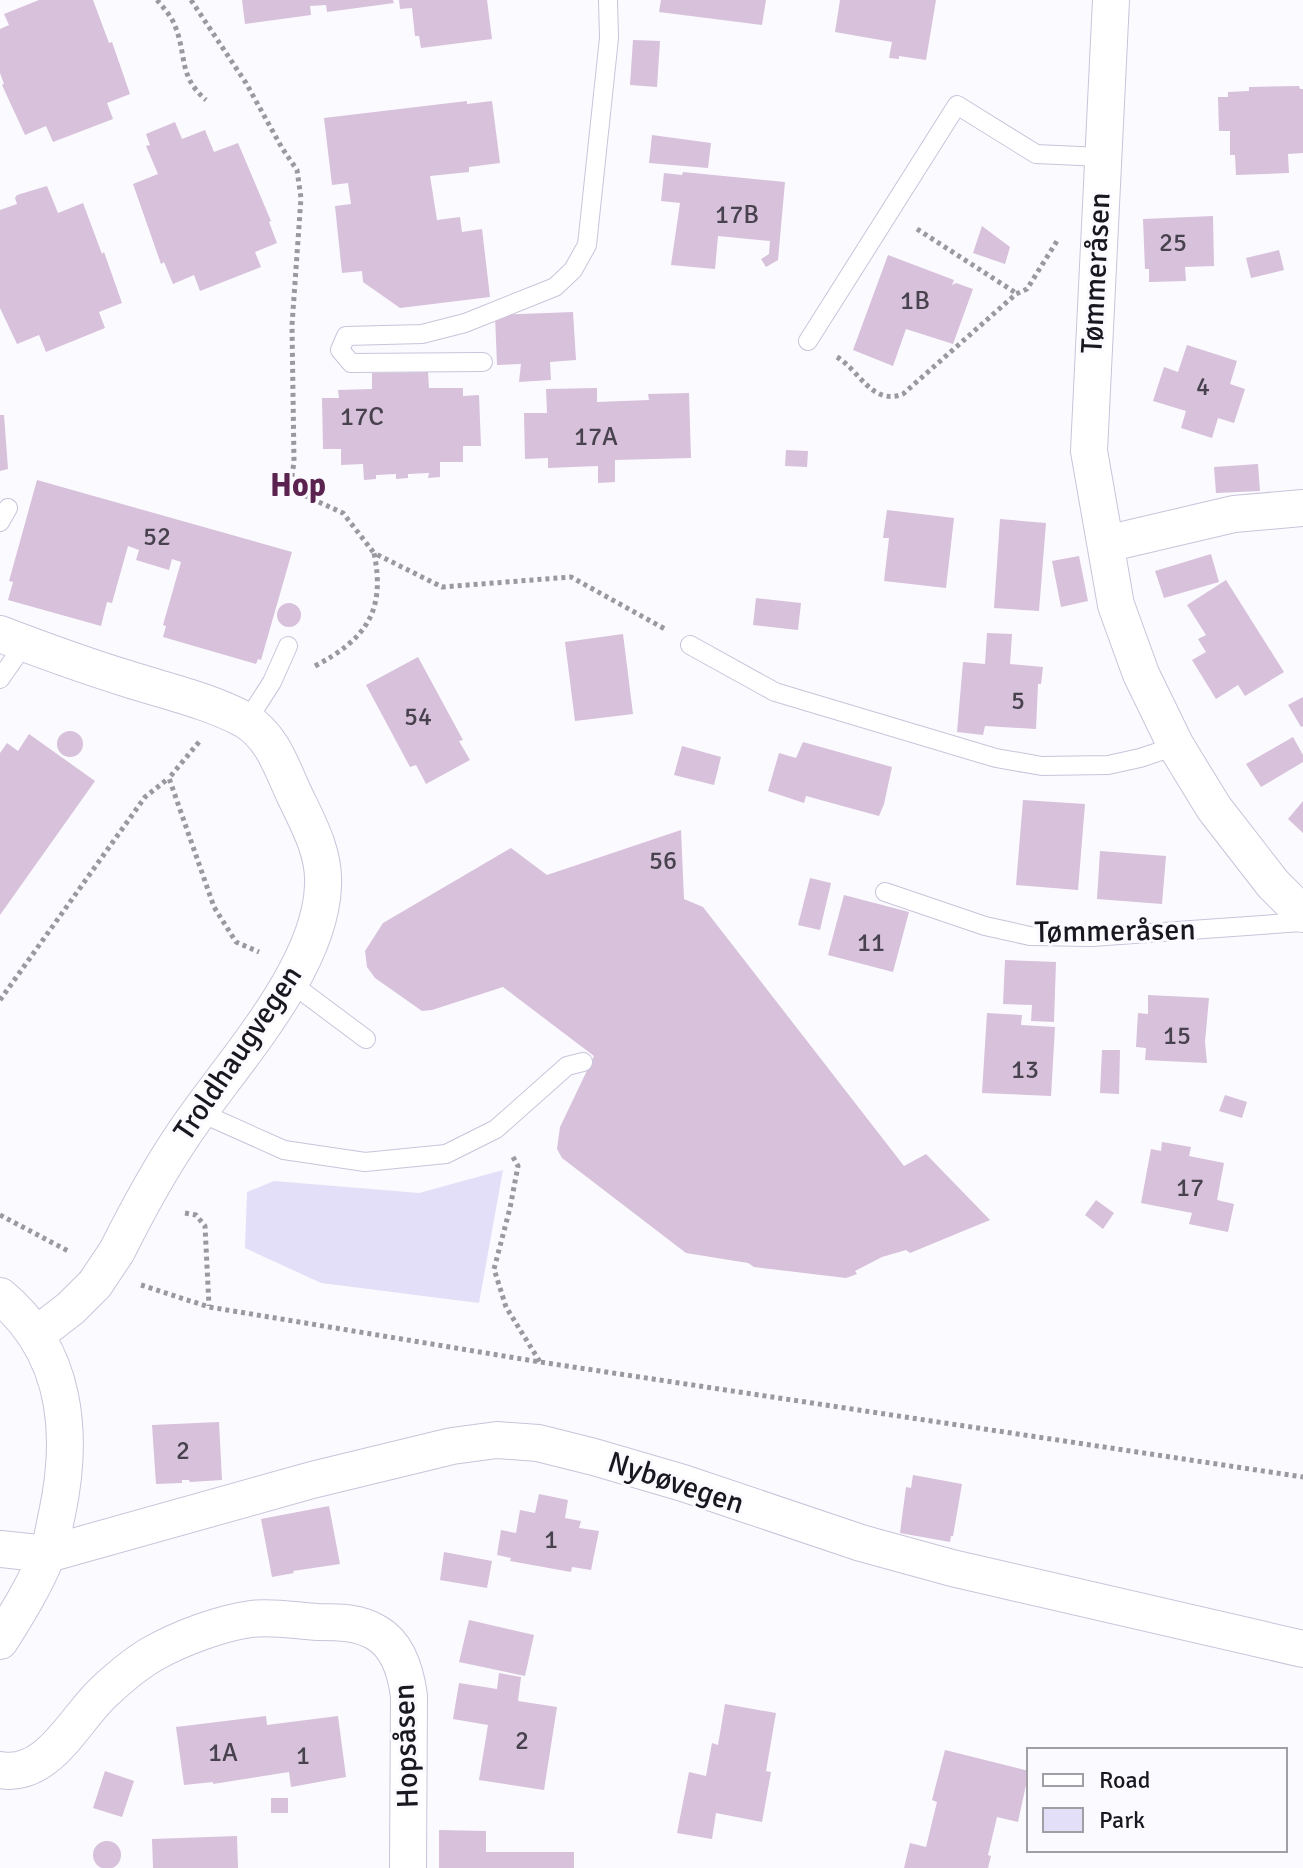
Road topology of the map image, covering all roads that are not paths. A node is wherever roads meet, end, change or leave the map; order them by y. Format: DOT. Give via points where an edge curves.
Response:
graph roads {
  1 [pos="608,0"];
  2 [pos="1111,0"];
  3 [pos="1101,157"];
  4 [pos="808,341"];
  5 [pos="483,362"];
  6 [pos="1303,508"];
  7 [pos="1106,544"];
  8 [pos="12,639"];
  9 [pos="690,645"];
  10 [pos="288,646"];
  11 [pos="0,679"];
  12 [pos="247,721"];
  13 [pos="1176,746"];
  14 [pos="885,892"];
  15 [pos="1303,914"];
  16 [pos="1303,922"];
  17 [pos="281,970"];
  18 [pos="366,1039"];
  19 [pos="583,1062"];
  20 [pos="199,1112"];
  21 [pos="0,1296"];
  22 [pos="36,1335"];
  23 [pos="0,1549"];
  24 [pos="48,1554"];
  25 [pos="0,1641"];
  26 [pos="1303,1649"];
  27 [pos="0,1770"];
  28 [pos="408,1868"];
  1 -- 5 [label="lane" via="609,38 587,245 573,270 555,287 465,323 422,334 346,336 340,350 351,363"];
  2 -- 3 [label="street, Tømmeråsen"];
  3 -- 4 [label="lane" via="1036,154 957,105"];
  3 -- 7 [label="street, Tømmeråsen" via="1089,451"];
  6 -- 7 [label="street" via="1234,514"];
  7 -- 13 [label="street, Tømmeråsen" via="1116,605 1141,674"];
  8 -- 11 [label="lane"];
  8 -- 12 [label="street, Troldhaugvegen"];
  9 -- 13 [label="lane" via="775,692 996,758 1042,766 1108,765"];
  10 -- 12 [label="lane"];
  12 -- 17 [label="street, Troldhaugvegen" via="278,757 321,864 323,886 314,931"];
  13 -- 15 [label="street, Tømmeråsen" via="1214,808"];
  14 -- 16 [label="lane, Tømmeråsen" via="1030,936 1092,937"];
  17 -- 18 [label="lane"];
  17 -- 20 [label="street, Troldhaugvegen"];
  19 -- 20 [label="lane" via="567,1066 496,1129 446,1154 365,1162 284,1150"];
  20 -- 22 [label="street, Troldhaugvegen, bridge" via="95,1284"];
  21 -- 22 [label="street"];
  22 -- 24 [label="street" via="55,1373 65,1417 63,1485"];
  23 -- 24 [label="street"];
  24 -- 25 [label="street"];
  24 -- 26 [label="street, Nybøvegen" via="452,1446 497,1440 538,1443 952,1568"];
  27 -- 28 [label="street, Hopsåsen" via="30,1768 58,1746 104,1691 154,1653 222,1625 254,1619 352,1623 378,1634 396,1653 406,1676"];
}
